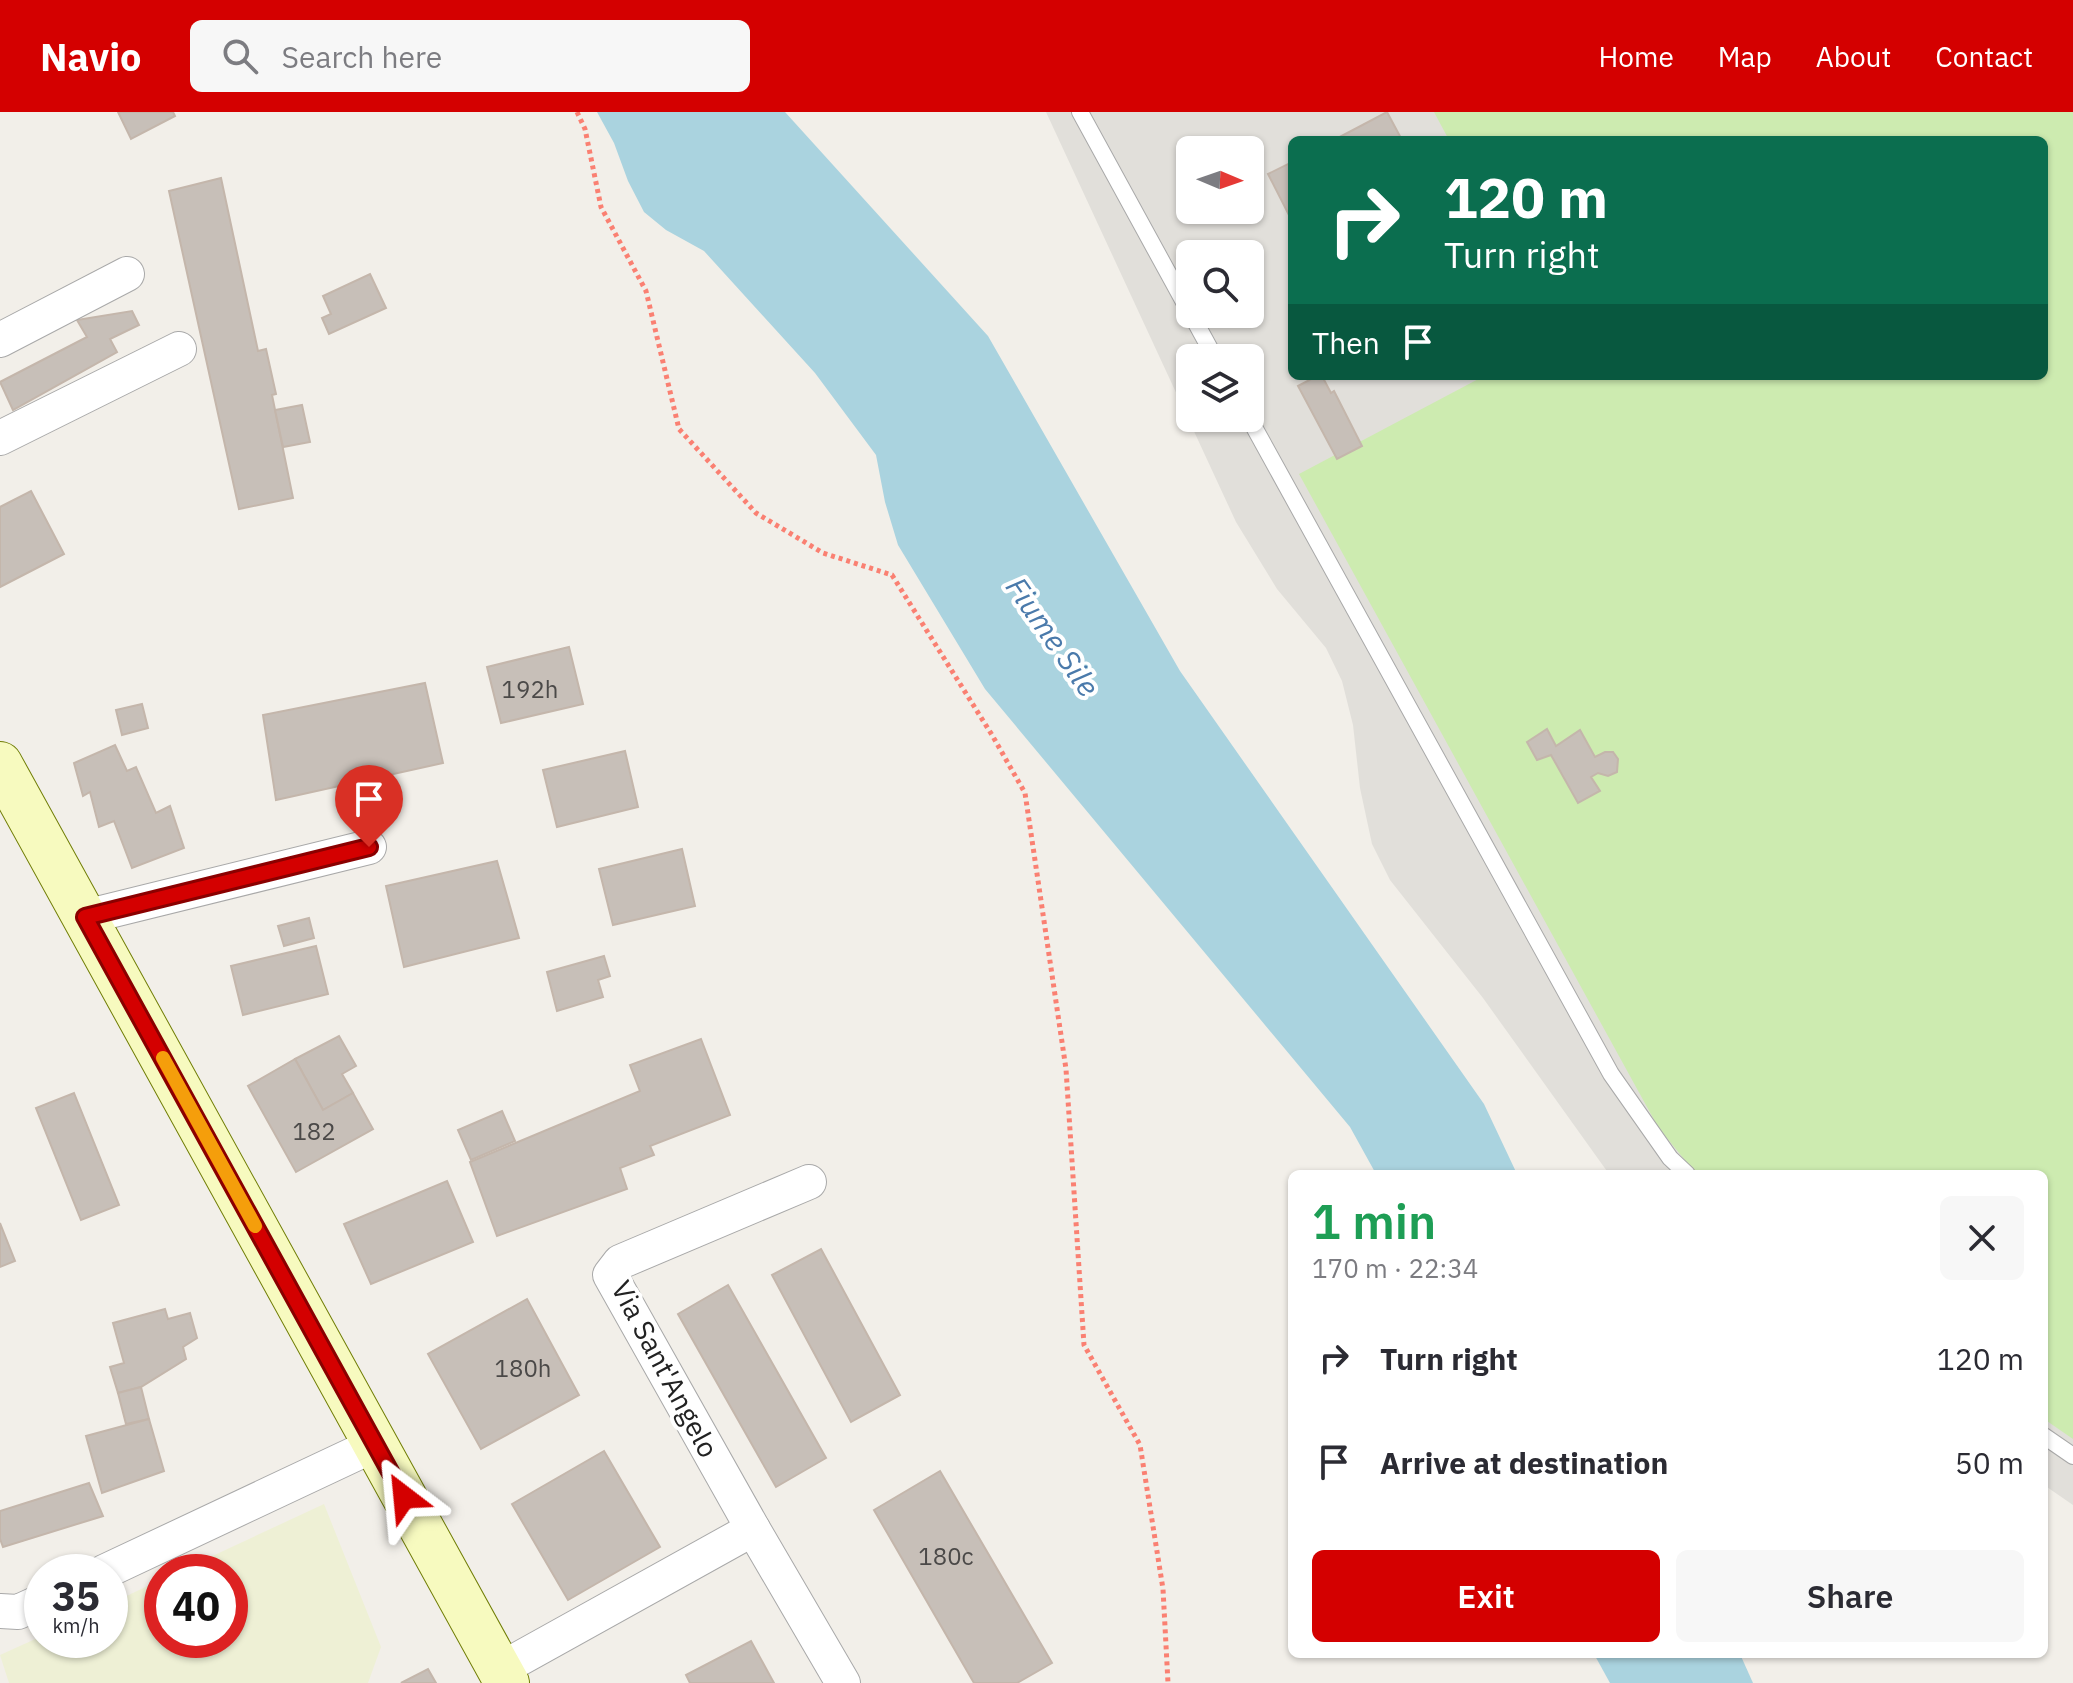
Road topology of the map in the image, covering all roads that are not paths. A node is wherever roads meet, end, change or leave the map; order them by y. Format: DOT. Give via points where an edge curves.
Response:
graph roads {
  1 [pos="1080,112"];
  2 [pos="127,274"];
  3 [pos="1176,287"];
  4 [pos="0,340"];
  5 [pos="179,349"];
  6 [pos="1257,432"];
  7 [pos="0,438"];
  8 [pos="0,764"];
  9 [pos="369,847"];
  10 [pos="85,917"];
  11 [pos="1683,1170"];
  12 [pos="809,1182"];
  13 [pos="2048,1439"];
  14 [pos="376,1444"];
  15 [pos="2073,1456"];
  16 [pos="753,1529"];
  17 [pos="128,1561"];
  18 [pos="24,1609"];
  19 [pos="0,1611"];
  20 [pos="503,1676"];
  21 [pos="843,1683"];
  1 -- 3 [label="lane"];
  2 -- 4 [label="street"];
  5 -- 7 [label="street"];
  6 -- 11 [label="lane" via="1611,1074"];
  8 -- 10 [label="street"];
  9 -- 10 [label="street"];
  10 -- 14 [label="street"];
  12 -- 16 [label="street, Via Sant'Angelo" via="620,1262 610,1275"];
  13 -- 15 [label="lane"];
  14 -- 17 [label="street"];
  14 -- 20 [label="street"];
  16 -- 20 [label="street"];
  16 -- 21 [label="street, Via Sant'Angelo"];
  18 -- 19 [label="street"];
}
